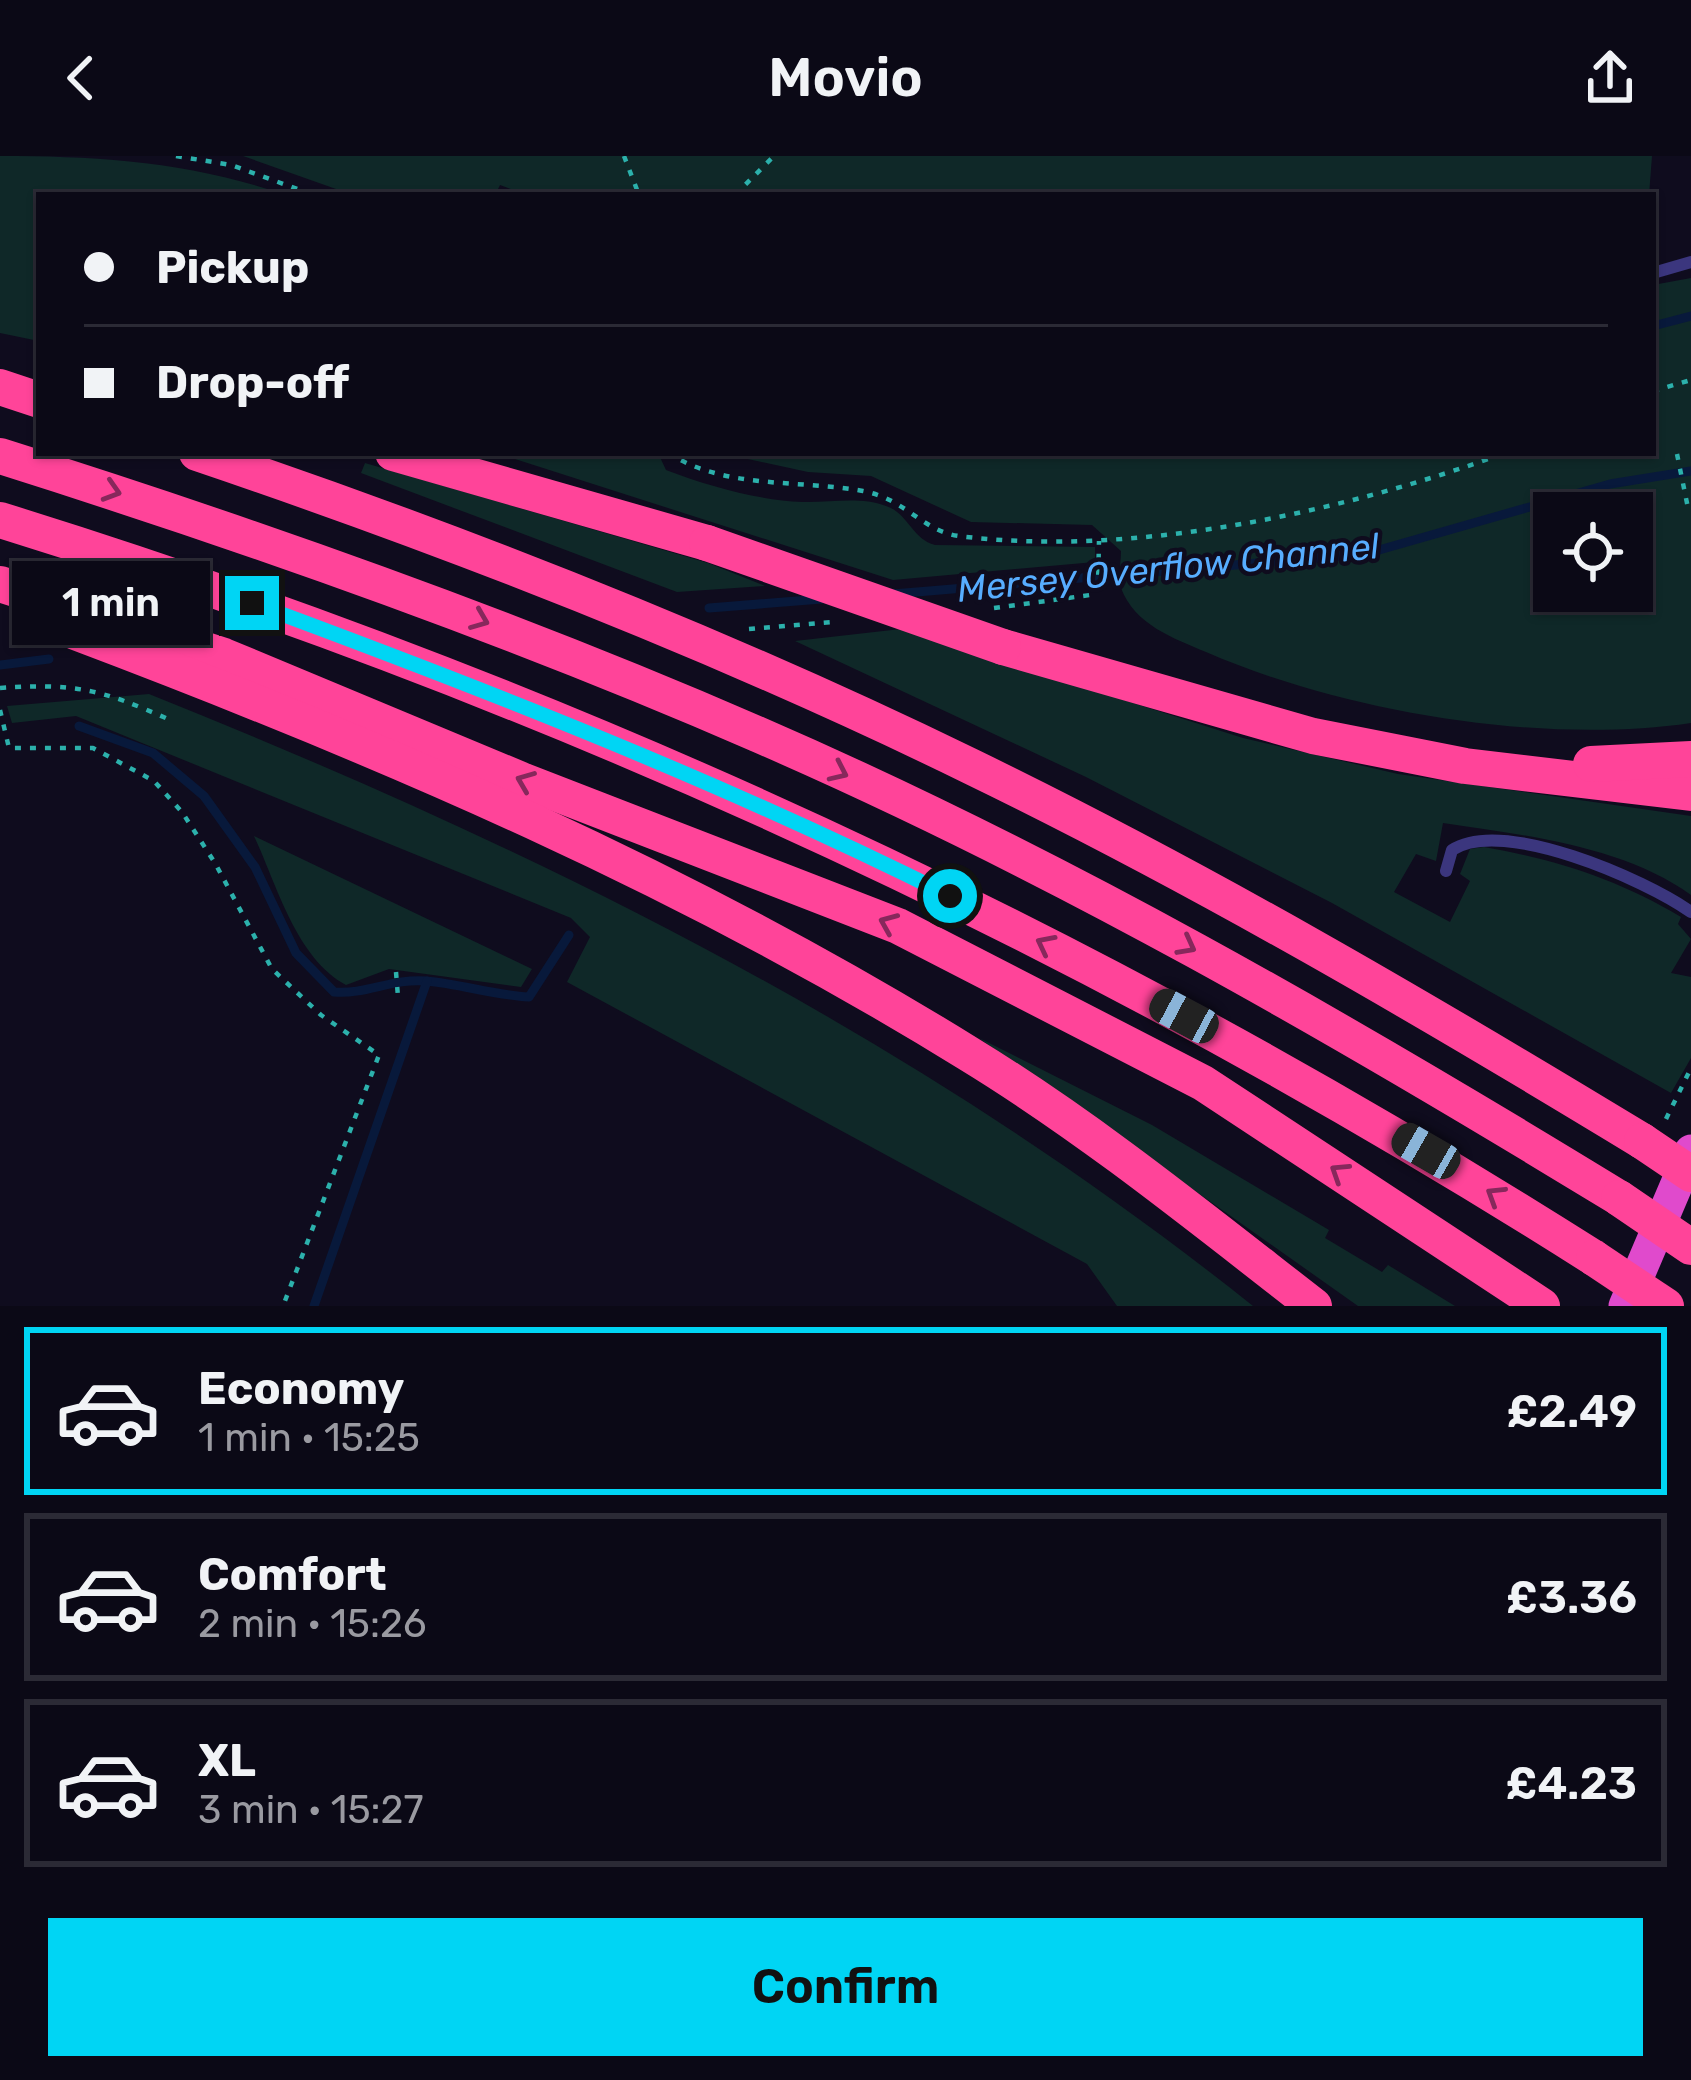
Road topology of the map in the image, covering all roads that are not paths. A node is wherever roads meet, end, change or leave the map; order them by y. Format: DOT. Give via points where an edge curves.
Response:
graph roads {
  1 [pos="1691,262"];
  2 [pos="1656,272"];
  3 [pos="0,372"];
  4 [pos="36,379"];
  5 [pos="0,386"];
  6 [pos="36,399"];
  7 [pos="0,456"];
  8 [pos="205,456"];
  9 [pos="403,456"];
  10 [pos="0,520"];
  11 [pos="0,584"];
  12 [pos="0,605"];
  13 [pos="1313,736"];
  14 [pos="1691,759"];
  15 [pos="1691,793"];
  16 [pos="1446,871"];
  17 [pos="1691,912"];
  18 [pos="1691,1151"];
  19 [pos="1691,1174"];
  20 [pos="1691,1247"];
  21 [pos="1314,1306"];
  22 [pos="1542,1306"];
  23 [pos="1625,1306"];
  24 [pos="1666,1306"];
  1 -- 2 [label="lane"];
  3 -- 4 [label="highway"];
  5 -- 6 [label="highway"];
  7 -- 20 [label="highway, one-way, bridge" via="383,581 761,736 1262,986"];
  8 -- 19 [label="highway, bridge" via="552,582 970,766 1213,890"];
  9 -- 13 [label="highway, bridge" via="707,543 1170,699"];
  24 -- 10 [label="highway, one-way, bridge" via="1426,1151 1223,1036 738,795 354,640"];
  22 -- 11 [label="highway, one-way" via="1203,1083 898,926 224,656"];
  12 -- 21 [label="highway" via="252,698 655,877 972,1055"];
  13 -- 14 [label="highway" via="1580,764"];
  13 -- 15 [label="highway" via="1465,766"];
  16 -- 17 [label="lane" via="1452,850 1493,838 1597,865"];
  18 -- 23 [label="highway"];
}
